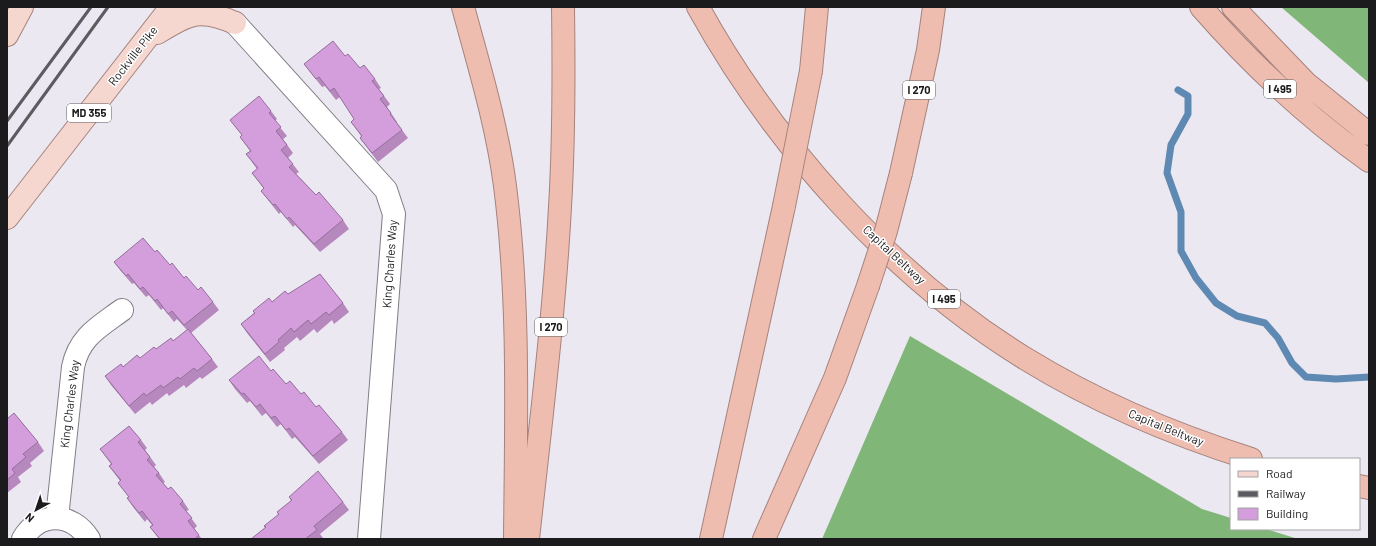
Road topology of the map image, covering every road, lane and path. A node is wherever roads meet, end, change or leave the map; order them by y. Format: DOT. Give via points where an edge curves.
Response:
graph roads {
  1 [pos="22,7"];
  2 [pos="171,7"];
  3 [pos="463,7"];
  4 [pos="563,7"];
  5 [pos="698,7"];
  6 [pos="702,7"];
  7 [pos="817,7"];
  8 [pos="934,7"];
  9 [pos="1201,7"];
  10 [pos="1233,7"];
  11 [pos="230,15"];
  12 [pos="7,34"];
  13 [pos="146,39"];
  14 [pos="715,39"];
  15 [pos="1369,134"];
  16 [pos="1369,161"];
  17 [pos="7,218"];
  18 [pos="122,310"];
  19 [pos="1247,458"];
  20 [pos="57,518"];
  21 [pos="23,539"];
  22 [pos="89,539"];
  23 [pos="369,539"];
  24 [pos="515,539"];
  25 [pos="528,539"];
  26 [pos="711,539"];
  27 [pos="764,539"];
  1 -- 12 [label="main road"];
  2 -- 13 [label="main road, Rockville Pike / MD 355"];
  3 -- 24 [label="highway" via="489,100 505,185 514,275"];
  4 -- 25 [label="highway, I 270" via="564,115 560,208 553,308"];
  5 -- 14 [label="highway, Capital Beltway / I 495"];
  6 -- 14 [label="highway"];
  7 -- 26 [label="highway, bridge" via="811,71"];
  8 -- 27 [label="highway, I 270, bridge" via="928,50 886,231 835,378"];
  9 -- 16 [label="highway, I 495" via="1226,36 1287,96"];
  10 -- 15 [label="highway" via="1306,83"];
  11 -- 13 [label="main road" via="193,14 183,17"];
  11 -- 23 [label="street, King Charles Way" via="386,190 394,214"];
  13 -- 17 [label="main road, Rockville Pike / MD 355"];
  14 -- 19 [label="highway, Capital Beltway / I 495" via="786,140 843,206 900,263 960,313 1025,359 1090,395 1204,445"];
  18 -- 20 [label="street, King Charles Way" via="92,332 82,342 76,354"];
  20 -- 21 [label="street" via="37,523"];
  20 -- 22 [label="street" via="77,524"];
}
